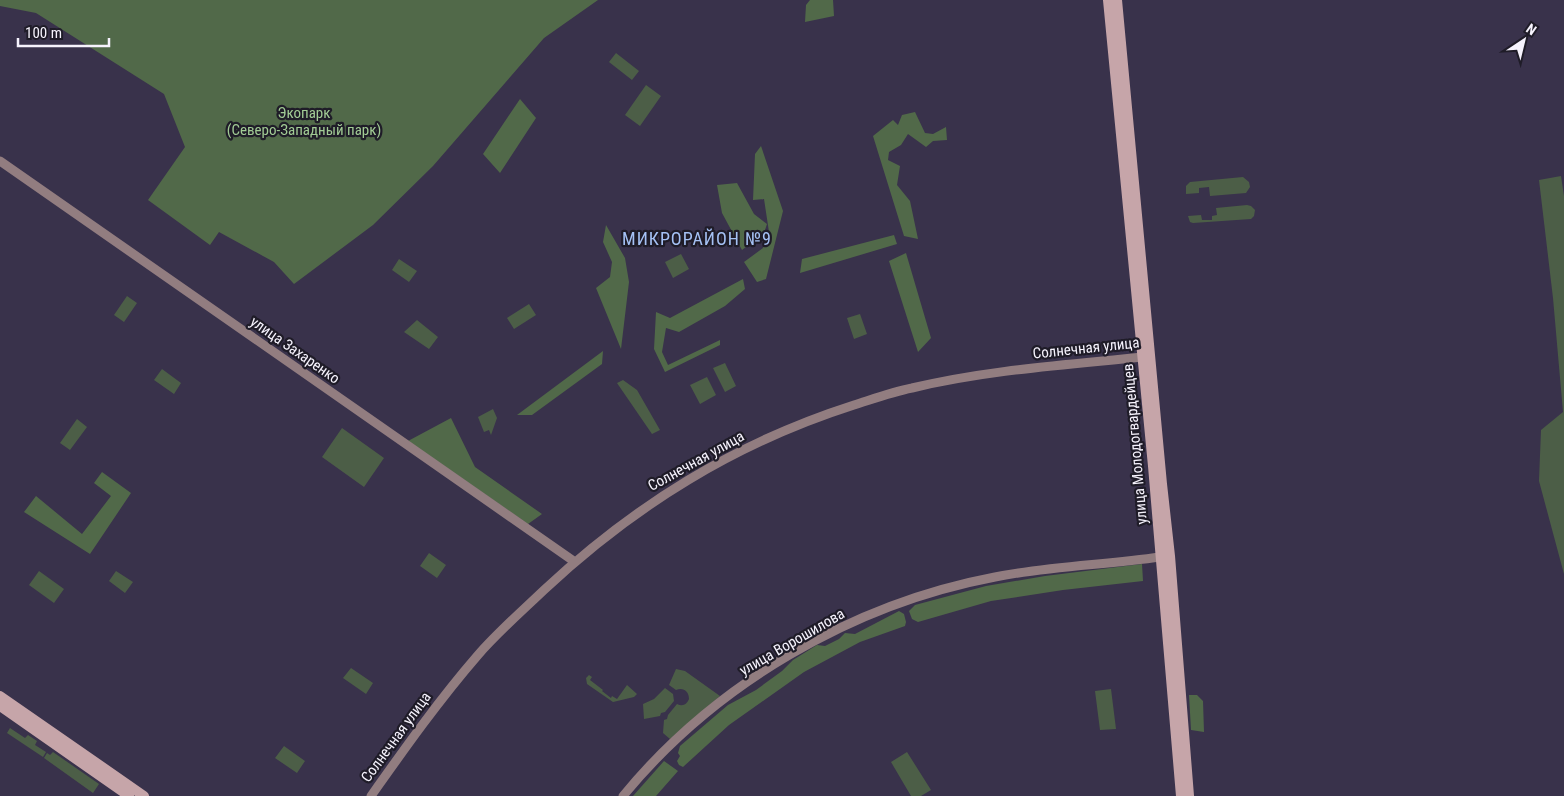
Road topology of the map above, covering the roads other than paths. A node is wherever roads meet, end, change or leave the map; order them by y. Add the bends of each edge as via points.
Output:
1 (1108, 0) edge
2 (1117, 0) edge
3 (1120, 75) junction
4 (0, 161) edge
5 (1146, 357) junction
6 (1165, 557) junction
7 (574, 562) junction
8 (1168, 590) junction
9 (0, 696) edge
10 (0, 706) edge
11 (84, 765) junction
12 (101, 766) junction
13 (118, 783) junction
14 (129, 796) edge
15 (144, 796) edge
16 (371, 796) edge
17 (623, 796) edge
18 (1181, 796) edge
19 (1190, 796) edge

1 - 3 main road, улица Молодогвардейцев
2 - 3 main road, улица Молодогвардейцев
3 - 5 main road, улица Молодогвардейцев
4 - 7 street, улица Захаренко
5 - 6 main road, улица Молодогвардейцев
5 - 7 street, Солнечная улица via 950,380 910,388 800,423 682,482
6 - 8 main road, улица Молодогвардейцев
6 - 17 street, улица Ворошилова via 1041,569 984,579 907,600 853,622 790,655 721,702 670,746
7 - 16 street, Солнечная улица via 480,653 431,712
8 - 18 main road, улица Молодогвардейцев
8 - 19 main road, улица Молодогвардейцев
9 - 12 main road
10 - 11 main road
11 - 12 main road via 100,772 103,770
11 - 13 main road
12 - 13 main road
13 - 14 main road
13 - 15 main road

